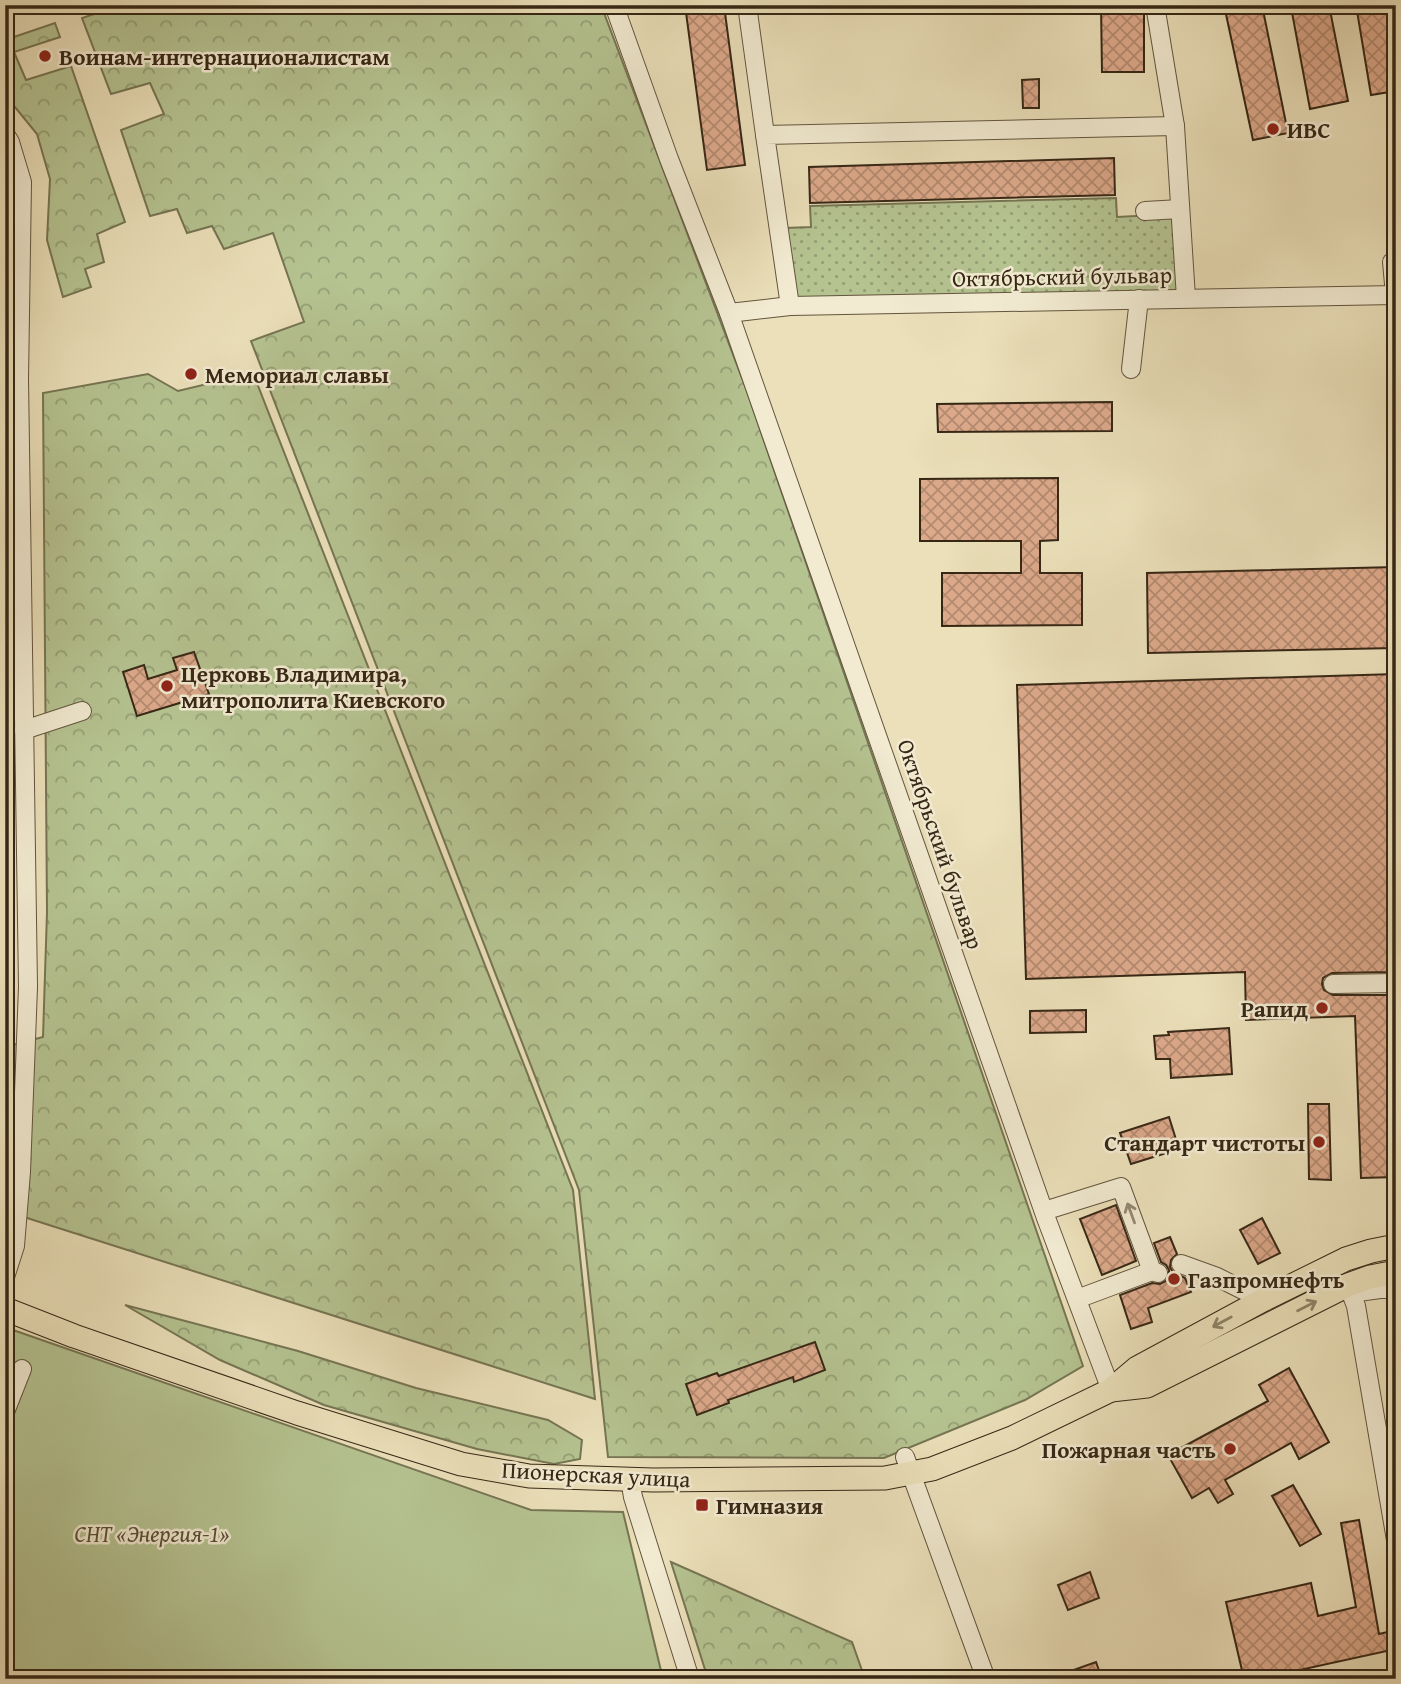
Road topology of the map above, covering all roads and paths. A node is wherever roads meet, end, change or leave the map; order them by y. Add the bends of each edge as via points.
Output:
1 (614, 5) edge
2 (747, 5) edge
3 (1154, 5) edge
4 (1175, 126) junction
5 (5, 134) edge
6 (765, 135) junction
7 (1180, 209) junction
8 (1145, 211) dead end
9 (13, 240) edge
10 (1392, 262) dead end
11 (1396, 295) edge
12 (1186, 298) junction
13 (1139, 299) junction
14 (790, 306) junction
15 (729, 313) junction
16 (1131, 369) dead end
17 (12, 379) edge
18 (14, 573) edge
19 (82, 711) dead end
20 (24, 730) junction
21 (1396, 983) edge
22 (1333, 984) dead end
23 (1044, 1211) junction
24 (1396, 1246) edge
25 (1181, 1264) dead end
26 (1396, 1272) edge
27 (5, 1277) edge
28 (1350, 1289) junction
29 (1396, 1289) edge
30 (1077, 1299) junction
31 (1263, 1300) junction
32 (5, 1309) edge
33 (22, 1369) dead end
34 (1111, 1390) junction
35 (5, 1412) edge
36 (908, 1465) junction
37 (630, 1479) junction
38 (1396, 1540) edge
39 (690, 1679) edge
40 (986, 1679) edge

1 - 15 street, Октябрьский бульвар
2 - 6 street
3 - 4 street
4 - 6 street
4 - 7 street
5 - 9 street via 22,182
6 - 14 street
7 - 8 street
7 - 12 street
9 - 17 street
10 - 11 street
11 - 12 street, Октябрьский бульвар
12 - 13 street, Октябрьский бульвар
13 - 14 street, Октябрьский бульвар
13 - 16 street
14 - 15 street, Октябрьский бульвар
15 - 23 street, Октябрьский бульвар
17 - 18 street
18 - 20 street
19 - 20 street
20 - 27 street via 27,1013 15,1246
21 - 22 street
23 - 30 street, Октябрьский бульвар
30 -> 23 street via 1155,1272 1121,1186
24 - 31 main road via 1346,1259
25 - 31 street
26 - 28 main road via 1370,1277
28 - 29 street
34 -> 28 main road via 1147,1386
28 - 38 street
30 - 34 street, Октябрьский бульвар
31 -> 34 main road via 1137,1368
32 - 37 main road, Пионерская улица via 297,1413 461,1464 529,1476
33 - 35 street
34 - 36 main road, Пионерская улица via 951,1463
36 - 37 main road, Пионерская улица via 885,1478
36 - 40 street
37 - 39 street

